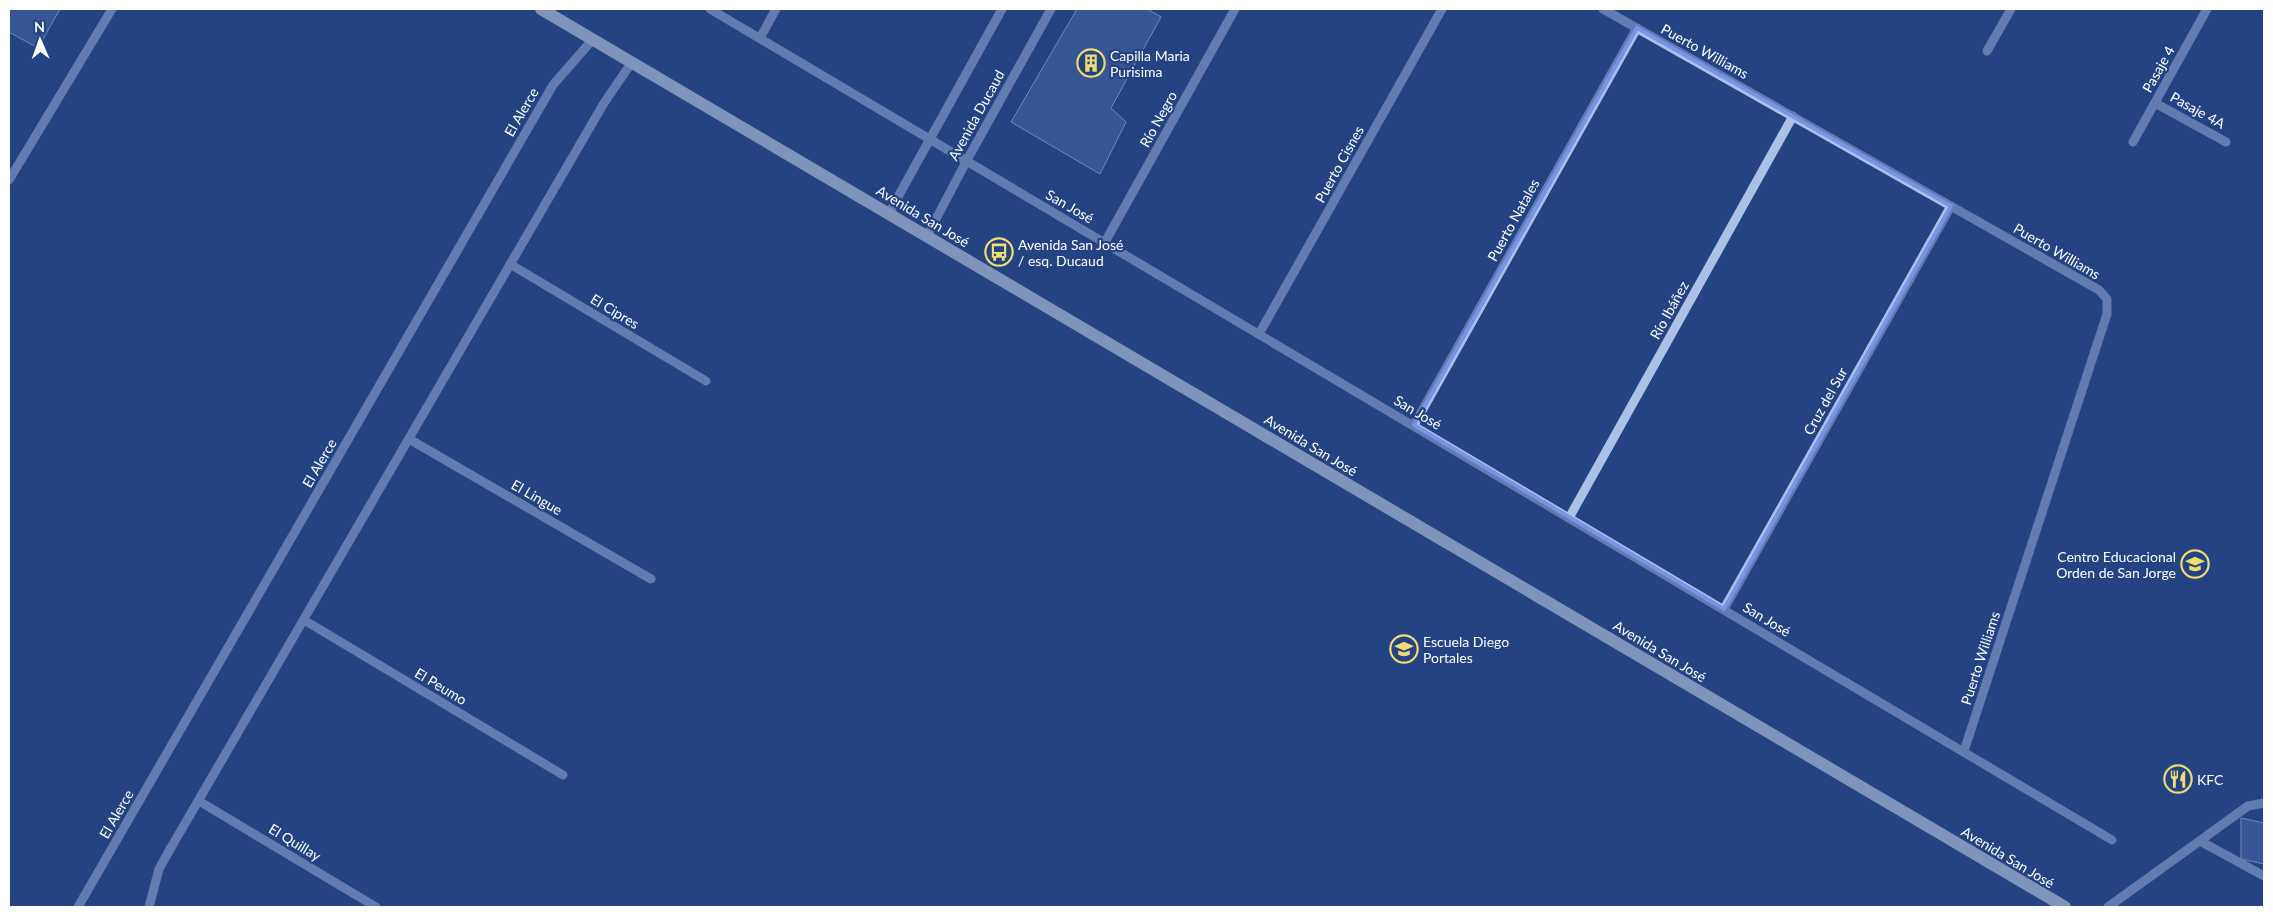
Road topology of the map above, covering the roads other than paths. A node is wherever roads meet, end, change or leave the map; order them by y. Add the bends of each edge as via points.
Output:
1 (112, 9) edge
2 (541, 9) edge
3 (710, 9) edge
4 (776, 9) edge
5 (1002, 9) edge
6 (1051, 9) edge
7 (1235, 9) edge
8 (1442, 9) edge
9 (1603, 9) edge
10 (2011, 9) edge
11 (2207, 9) edge
12 (1637, 28) junction
13 (760, 38) junction
14 (593, 39) junction
15 (1987, 51) dead end
16 (632, 62) junction
17 (2155, 102) junction
18 (1793, 116) junction
19 (929, 138) junction
20 (2133, 142) dead end
21 (2226, 142) dead end
22 (967, 160) junction
23 (9, 180) edge
24 (1951, 206) junction
25 (888, 213) junction
26 (927, 236) junction
27 (1105, 242) junction
28 (510, 264) junction
29 (1259, 334) junction
30 (706, 381) dead end
31 (1414, 425) junction
32 (409, 439) junction
33 (1569, 518) junction
34 (651, 579) dead end
35 (1724, 609) junction
36 (304, 620) junction
37 (1964, 752) junction
38 (563, 775) dead end
39 (199, 801) junction
40 (2264, 803) edge
41 (2112, 840) dead end
42 (2200, 841) junction
43 (2264, 876) edge
44 (78, 907) edge
45 (149, 907) edge
46 (376, 907) edge
47 (2065, 907) edge
48 (2108, 907) edge

1 - 23 street
2 - 14 main road, Avenida San José
3 - 13 street, San José
4 - 13 street
5 - 19 street, Avenida Ducaud
6 - 22 street, Avenida Ducaud
7 - 27 street, Río Negro
8 - 29 street, Puerto Cisnes
9 - 12 street, Puerto Williams
10 - 15 street
11 - 17 street, Pasaje 4
12 - 18 street, Puerto Williams
12 - 31 street, Puerto Natales
13 - 19 street, San José
14 - 16 main road, Avenida San José
14 - 44 street, El Alerce via 553,85
16 - 25 main road, Avenida San José
16 - 28 street via 604,103
17 - 20 street, Pasaje 4
17 - 21 street, Pasaje 4A
18 - 24 street, Puerto Williams
18 - 33 street, Río Ibáñez
19 - 22 street, San José
19 - 25 street, Avenida Ducaud
22 - 26 street, Avenida Ducaud
22 - 27 street, San José
24 - 35 street, Cruz del Sur
24 - 37 street, Puerto Williams via 2099,290 2108,299 2109,307
25 - 26 main road, Avenida San José
26 - 47 main road, Avenida San José
27 - 29 street, San José
28 - 30 street, El Cipres
28 - 32 street
29 - 31 street, San José
31 - 33 street, San José
32 - 34 street, El Lingue
32 - 36 street
33 - 35 street, San José
35 - 37 street, San José
36 - 38 street, El Peumo
36 - 39 street
37 - 41 street, San José
39 - 45 street via 159,869
39 - 46 street, El Quillay
40 - 42 street via 2248,806
42 - 43 street
42 - 48 street

